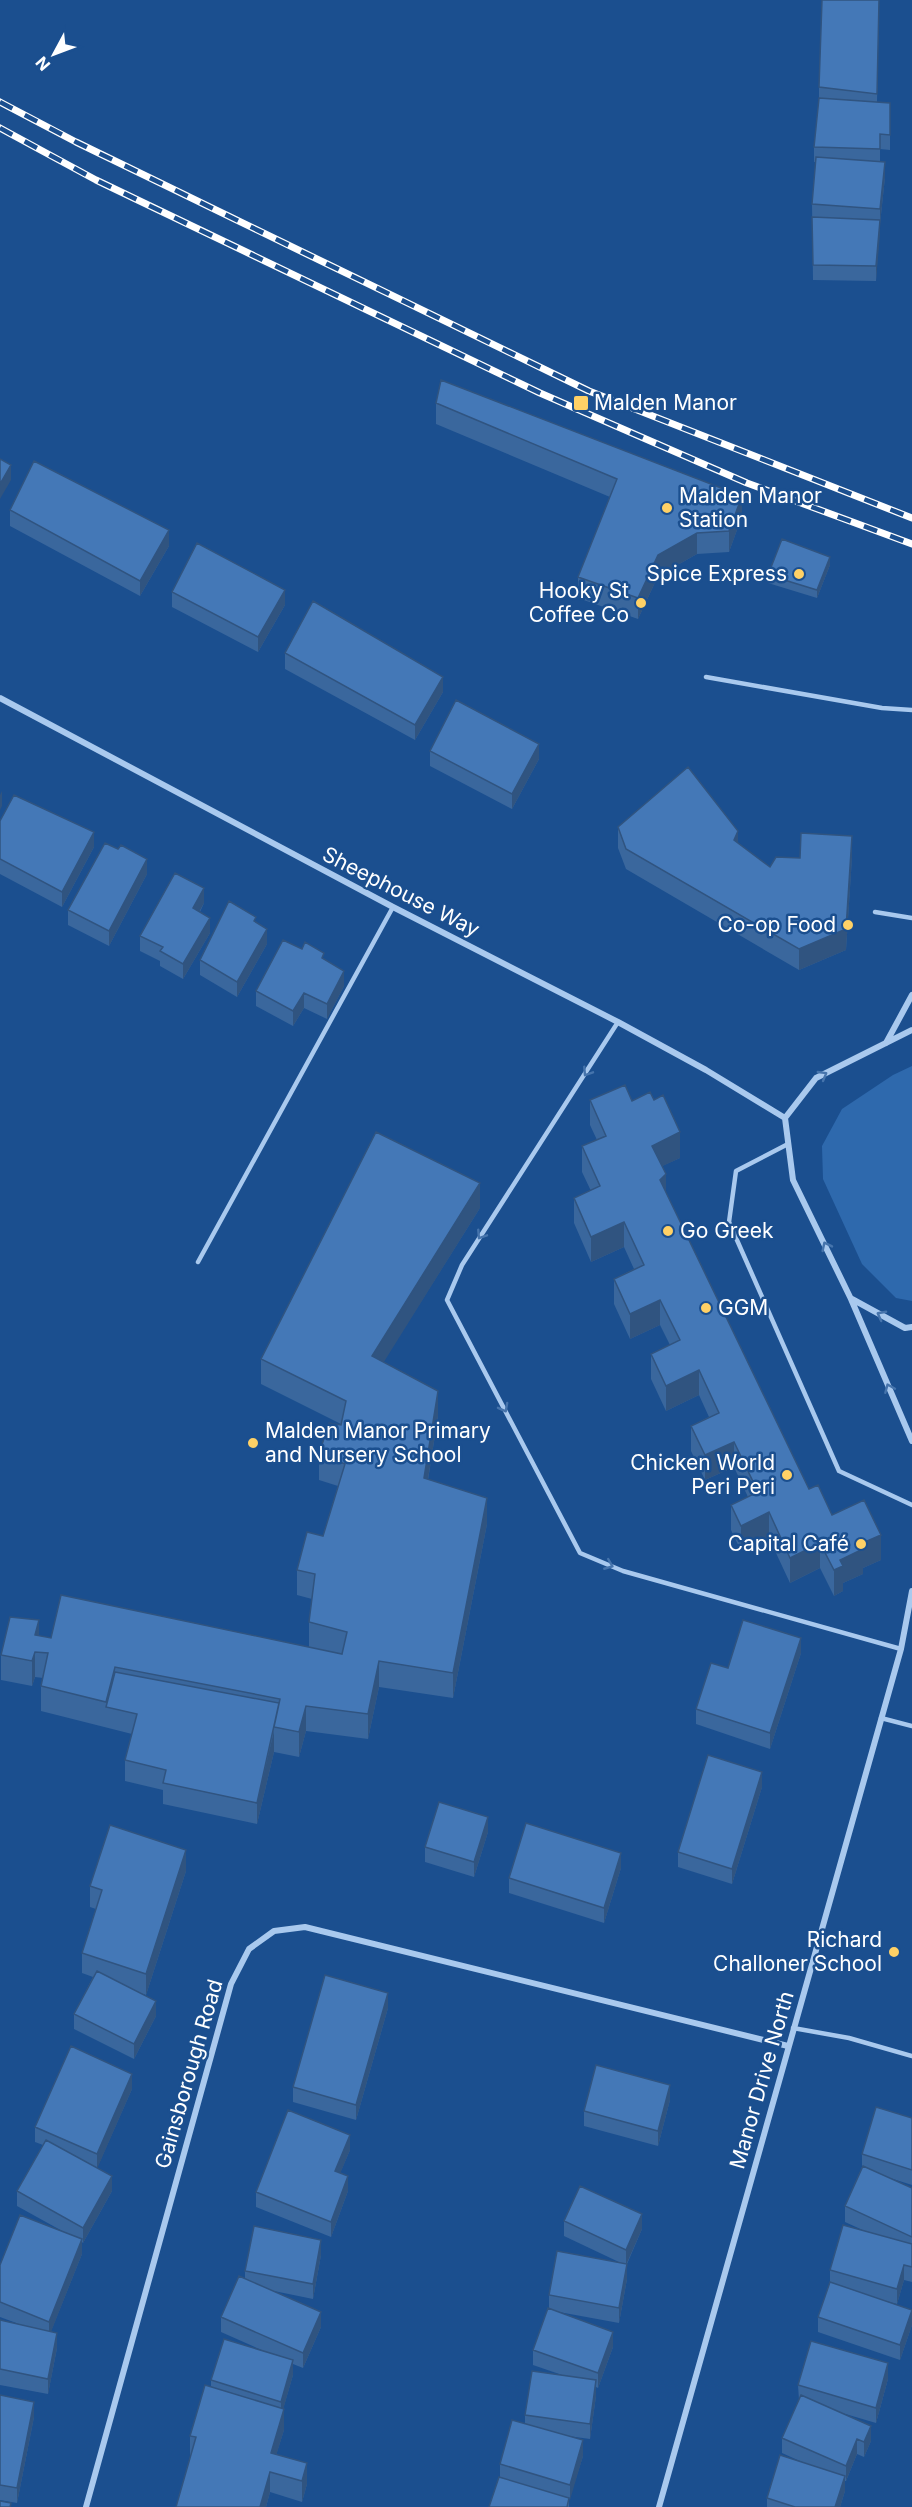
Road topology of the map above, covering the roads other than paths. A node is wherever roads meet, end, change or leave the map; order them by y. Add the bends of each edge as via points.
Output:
1 (706, 677) dead end
2 (0, 698) edge
3 (912, 710) edge
4 (393, 907) junction
5 (876, 912) dead end
6 (912, 918) edge
7 (912, 995) edge
8 (618, 1022) junction
9 (912, 1030) edge
10 (886, 1043) junction
11 (785, 1119) junction
12 (788, 1144) junction
13 (198, 1262) dead end
14 (851, 1299) junction
15 (912, 1327) edge
16 (912, 1442) edge
17 (912, 1505) edge
18 (912, 1591) edge
19 (901, 1649) junction
20 (881, 1718) junction
21 (912, 1726) edge
22 (793, 2028) junction
23 (788, 2046) junction
24 (912, 2056) edge
25 (86, 2507) edge
26 (659, 2507) edge

1 - 3 lane
2 - 4 street, Sheephouse Way
4 - 8 street, Sheephouse Way
4 - 13 lane
5 - 6 lane
7 - 10 street
8 - 11 street, Sheephouse Way
8 -> 19 lane via 462,1265 447,1300 580,1553 623,1571
9 - 10 street
11 -> 10 street via 816,1078
11 - 12 street
14 -> 12 street via 793,1180
12 - 17 lane via 736,1171 729,1222 839,1471
15 -> 14 street via 905,1328
16 -> 14 street
18 - 19 street, Manor Drive North
19 - 20 street, Manor Drive North
20 - 21 lane
20 - 22 street, Manor Drive North
22 - 23 street, Manor Drive North
22 - 24 lane via 849,2038
23 - 25 street, Gainsborough Road via 305,1928 274,1931 249,1949 231,1984
23 - 26 street, Manor Drive North

